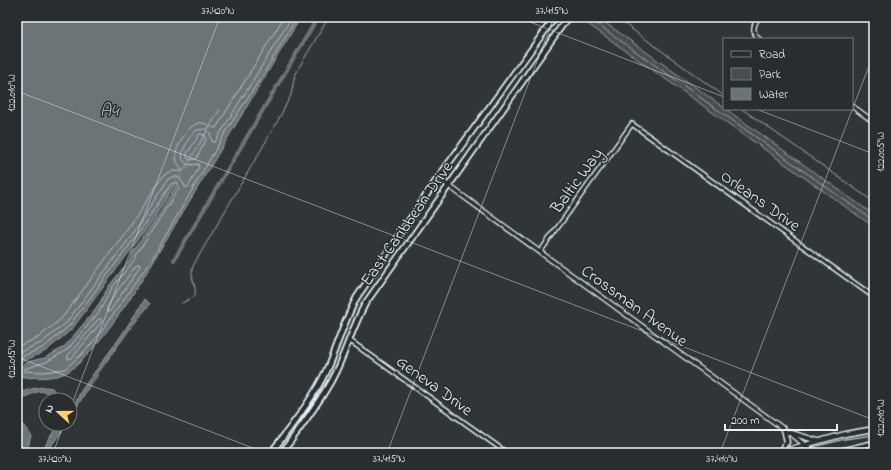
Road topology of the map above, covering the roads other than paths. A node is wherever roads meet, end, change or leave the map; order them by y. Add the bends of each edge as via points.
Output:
1 (555, 17) edge
2 (568, 17) edge
3 (759, 17) edge
4 (758, 38) edge
5 (853, 107) edge
6 (874, 122) edge
7 (632, 124) joint
8 (438, 178) junction
9 (448, 185) junction
10 (540, 252) junction
11 (874, 297) edge
12 (348, 339) junction
13 (784, 429) junction
14 (874, 430) edge
15 (788, 432) junction
16 (818, 441) junction
17 (874, 443) edge
18 (805, 445) junction
19 (863, 445) junction
20 (778, 452) edge
21 (271, 453) edge
22 (282, 453) edge
23 (507, 453) edge
24 (816, 453) edge
25 (830, 453) edge
26 (845, 453) edge

1 - 8 main road, East Caribbean Drive
2 - 9 main road, East Caribbean Drive
3 - 4 street via 753,28
5 - 6 street
7 - 10 street, Baltic Way
7 - 11 street, Orleans Drive
8 - 9 street, Crossman Avenue
8 - 21 main road, East Caribbean Drive via 357,297 346,316 319,385
9 - 10 street, Crossman Avenue
9 - 12 main road, East Caribbean Drive via 365,304
10 - 13 street, Crossman Avenue
12 - 22 main road, East Caribbean Drive via 325,391
12 - 23 street, Geneva Drive
13 - 15 street, Crossman Avenue
13 - 20 main road via 787,442
14 - 16 main road
15 - 16 main road
15 - 18 street, Crossman Avenue
16 - 18 main road
17 - 19 main road
18 - 20 main road
18 - 24 main road, Crossman Avenue
19 - 25 main road
19 - 26 main road

